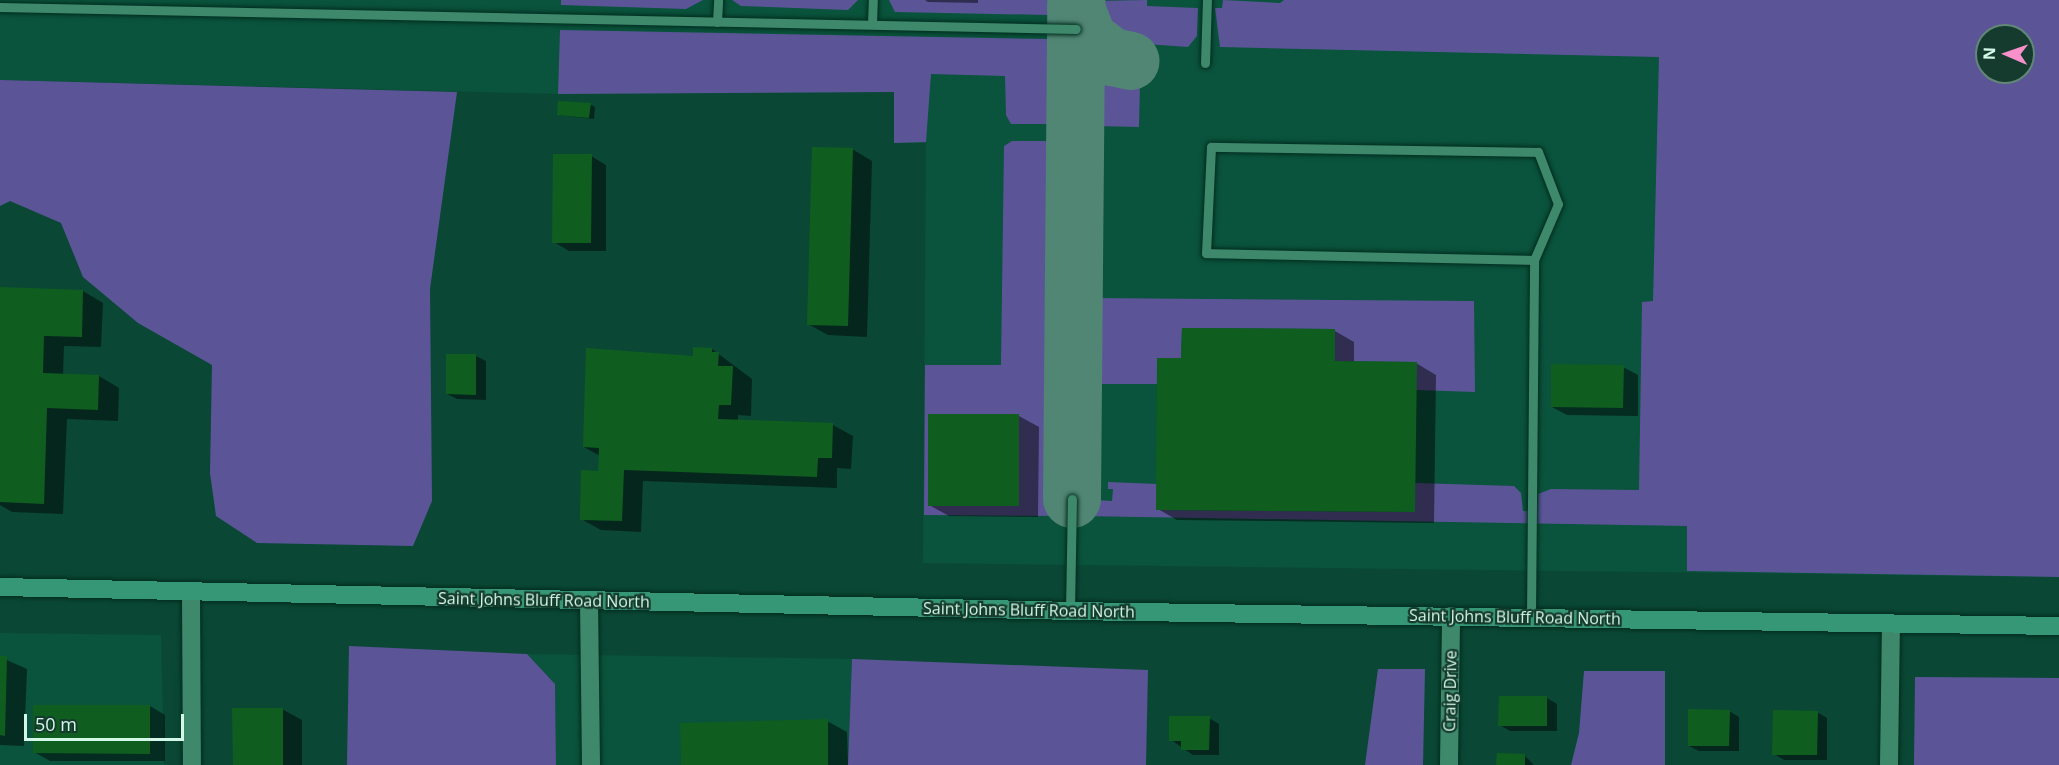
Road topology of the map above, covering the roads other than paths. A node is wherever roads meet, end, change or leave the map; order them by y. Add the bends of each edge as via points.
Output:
1 (718, 0) edge
2 (873, 0) edge
3 (1207, 0) edge
4 (0, 7) edge
5 (717, 21) junction
6 (873, 24) junction
7 (1076, 29) dead end
8 (1205, 63) dead end
9 (1534, 260) junction
10 (1072, 499) dead end
11 (0, 587) edge
12 (191, 592) junction
13 (589, 601) junction
14 (1070, 611) junction
15 (1451, 616) junction
16 (1531, 617) junction
17 (1891, 624) junction
18 (2059, 626) edge
19 (192, 765) edge
20 (591, 765) edge
21 (1449, 765) edge
22 (1889, 765) edge

1 - 5 lane
2 - 6 lane
3 - 8 lane
4 - 5 lane
5 - 6 lane
6 - 7 lane
9 - 9 lane via 1558,204 1538,152 1211,147 1206,253
9 - 16 lane
10 - 14 lane
11 - 12 main road, Saint Johns Bluff Road North
12 - 13 main road, Saint Johns Bluff Road North
12 - 19 street
13 - 14 main road, Saint Johns Bluff Road North
13 - 20 street
14 - 15 main road, Saint Johns Bluff Road North
15 - 16 main road, Saint Johns Bluff Road North
15 - 21 street, Craig Drive
16 - 17 main road, Saint Johns Bluff Road North
17 - 18 main road, Saint Johns Bluff Road North
17 - 22 street

